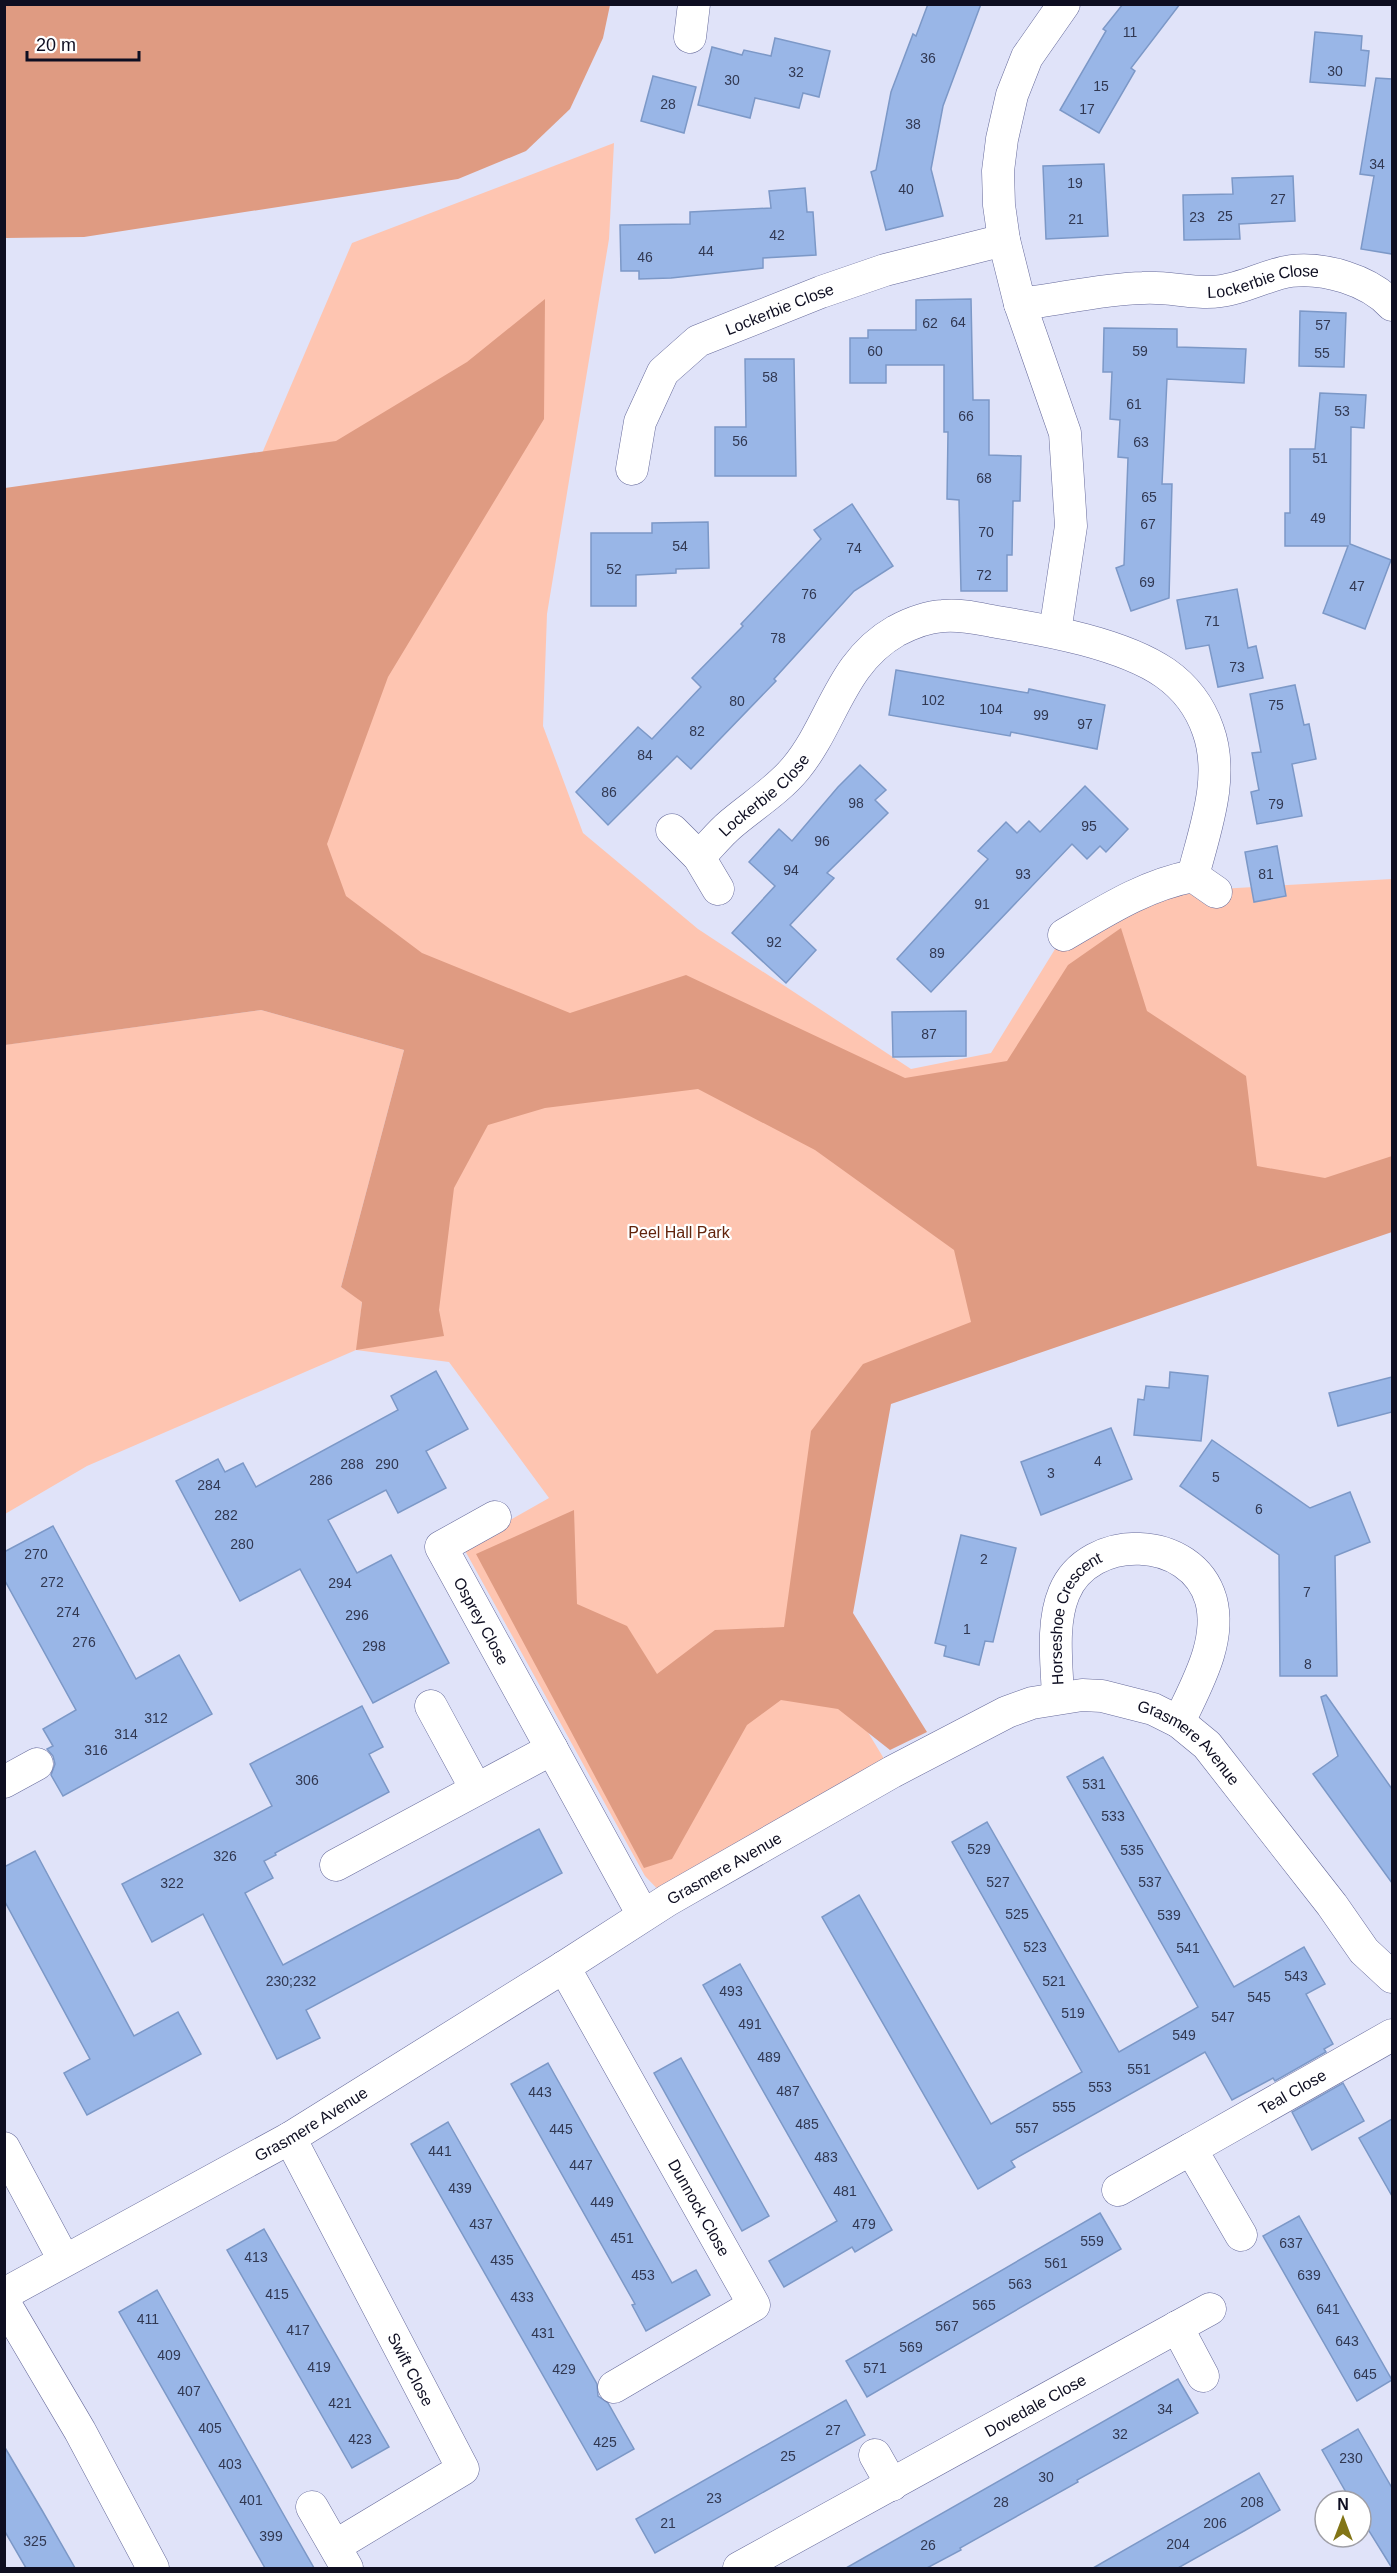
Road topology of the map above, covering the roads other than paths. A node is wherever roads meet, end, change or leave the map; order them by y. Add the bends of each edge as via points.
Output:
1 (694, 4) edge
2 (1064, 4) edge
3 (690, 37) dead end
4 (1004, 240) junction
5 (1020, 304) junction
6 (1392, 305) edge
7 (632, 469) dead end
8 (1055, 632) junction
9 (672, 830) dead end
10 (699, 857) junction
11 (718, 889) dead end
12 (1064, 935) dead end
13 (495, 1517) dead end
14 (1058, 1698) junction
15 (431, 1706) dead end
16 (1179, 1722) junction
17 (552, 1749) junction
18 (38, 1764) dead end
19 (4, 1782) edge
20 (476, 1789) junction
21 (336, 1865) dead end
22 (643, 1915) junction
23 (564, 1967) junction
24 (1392, 1977) edge
25 (1392, 2035) edge
26 (290, 2138) junction
27 (4, 2148) edge
28 (1191, 2149) junction
29 (1118, 2190) dead end
30 (1241, 2235) dead end
31 (64, 2260) junction
32 (4, 2294) edge
33 (4, 2302) edge
34 (1210, 2309) dead end
35 (1177, 2327) junction
36 (1203, 2376) dead end
37 (614, 2387) dead end
38 (875, 2455) dead end
39 (892, 2485) junction
40 (312, 2507) dead end
41 (341, 2557) edge
42 (153, 2568) edge
43 (739, 2568) edge

1 - 3 street
2 - 4 street via 1027,57 1012,95 998,171
4 - 5 street
4 - 7 street, Lockerbie Close via 885,270 698,341 663,372 640,422
5 - 6 street, Lockerbie Close via 1142,288 1220,291 1290,271 1321,271 1352,279
5 - 8 street via 1065,433 1071,526
8 - 10 street, Lockerbie Close via 944,615 919,620 895,632 851,674 796,768 729,825
8 - 12 street, Lockerbie Close via 1138,658 1177,684 1199,708 1215,754 1204,884 1167,881 1123,900
9 - 10 street
10 - 11 street
13 - 17 street, Osprey Close via 441,1547
14 - 16 street, Grasmere Avenue via 1082,1695 1122,1700
14 - 16 street, Horseshoe Crescent via 1059,1616 1064,1594 1074,1576 1109,1552 1131,1547 1150,1549 1187,1566 1211,1600 1211,1644 1205,1667
14 - 22 street, Grasmere Avenue via 1007,1712 978,1727
15 - 20 street
16 - 24 street, Grasmere Avenue via 1207,1745 1364,1951
17 - 20 street
17 - 22 street, Osprey Close
18 - 19 street
20 - 21 street
22 - 23 street, Grasmere Avenue
23 - 26 street, Grasmere Avenue
23 - 37 street, Dunnock Close via 754,2306
25 - 28 street, Teal Close
26 - 31 street, Grasmere Avenue
26 - 41 street, Swift Close via 463,2469
27 - 31 street
28 - 29 street, Teal Close
28 - 30 street
31 - 32 street, Grasmere Avenue
33 - 42 street
34 - 35 street, Dovedale Close
35 - 36 street
35 - 39 street, Dovedale Close
38 - 39 street
39 - 43 street, Dovedale Close
40 - 41 street, Swift Close

